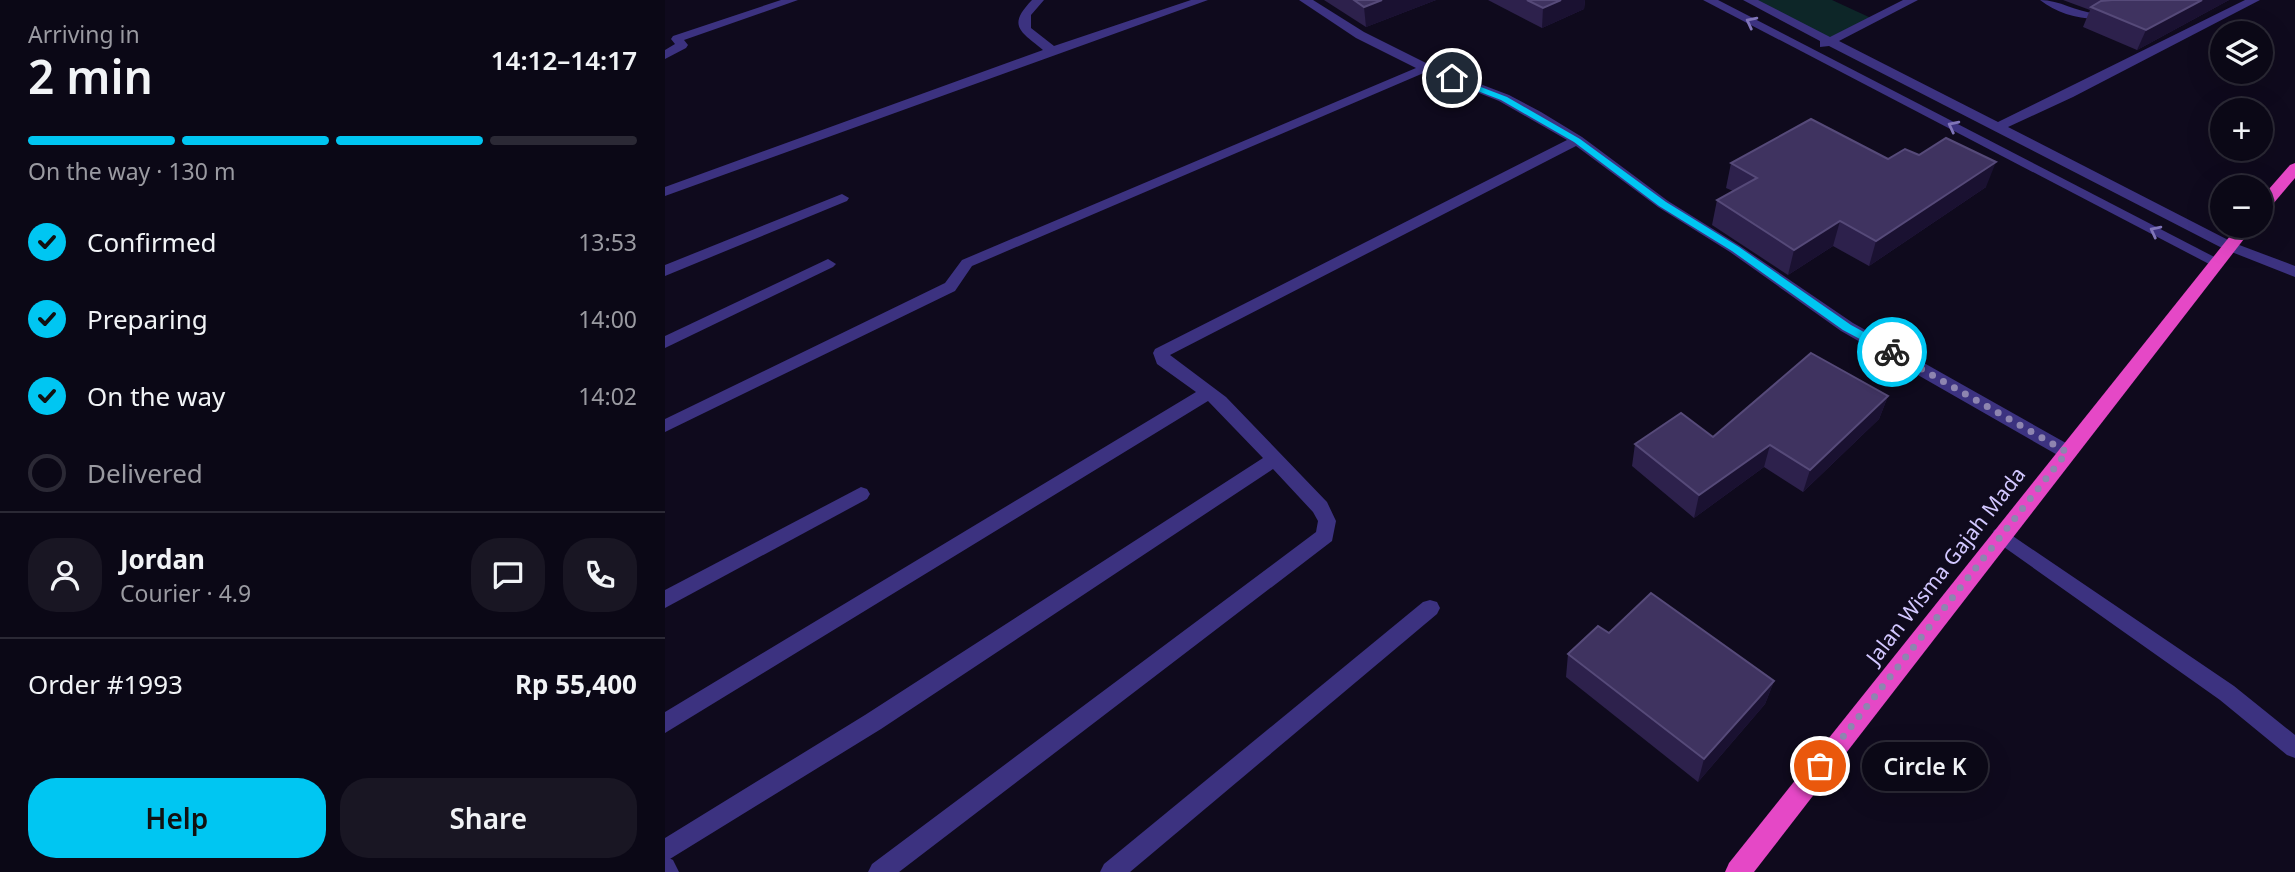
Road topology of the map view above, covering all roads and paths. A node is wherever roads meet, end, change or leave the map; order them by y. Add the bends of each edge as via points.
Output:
1 (792, 0) edge
2 (1038, 0) edge
3 (1202, 0) edge
4 (1305, 0) edge
5 (1709, 0) edge
6 (1749, 0) edge
7 (1912, 0) edge
8 (2046, 0) edge
9 (2144, 0) edge
10 (2253, 0) edge
11 (1830, 41) junction
12 (1052, 51) junction
13 (1808, 51) junction
14 (665, 55) edge
15 (1426, 68) junction
16 (1996, 128) junction
17 (1577, 140) junction
18 (2295, 168) edge
19 (665, 192) edge
20 (2273, 194) edge
21 (842, 198) dead end
22 (2236, 238) edge
23 (2222, 254) junction
24 (828, 264) dead end
25 (665, 271) edge
26 (2295, 272) edge
27 (665, 343) edge
28 (1209, 392) junction
29 (665, 426) edge
30 (2067, 452) junction
31 (1273, 460) junction
32 (861, 494) dead end
33 (2001, 535) junction
34 (665, 600) edge
35 (1430, 608) dead end
36 (665, 723) edge
37 (2295, 748) edge
38 (665, 851) edge
39 (880, 872) edge
40 (1112, 872) edge
41 (1738, 872) edge

1 - 14 street via 677,39 682,46
2 - 12 street via 1023,23
3 - 12 street
4 - 15 street via 1360,35
13 -> 5 street
6 - 11 street
7 - 11 street
8 - 9 street via 2105,18
10 - 16 street
11 - 13 street
11 - 16 street
12 - 19 street
23 -> 13 street
15 - 17 street via 1504,99
15 - 29 street via 967,263 950,287
16 - 23 street
17 - 28 street via 1161,353 1163,360
17 - 30 street via 1663,204 1847,327
18 - 20 highway
21 - 25 street
22 - 23 highway, Jalan Wisma Gajah Mada
23 - 26 street
23 - 30 highway, Jalan Wisma Gajah Mada
24 - 27 street
28 - 31 street
28 - 36 street
30 - 33 highway, Jalan Wisma Gajah Mada
31 - 38 street via 873,722
31 - 39 street via 1325,513 1325,536
32 - 34 street
33 - 37 street via 2227,693
33 - 41 highway, Jalan Wisma Gajah Mada
35 - 40 street

